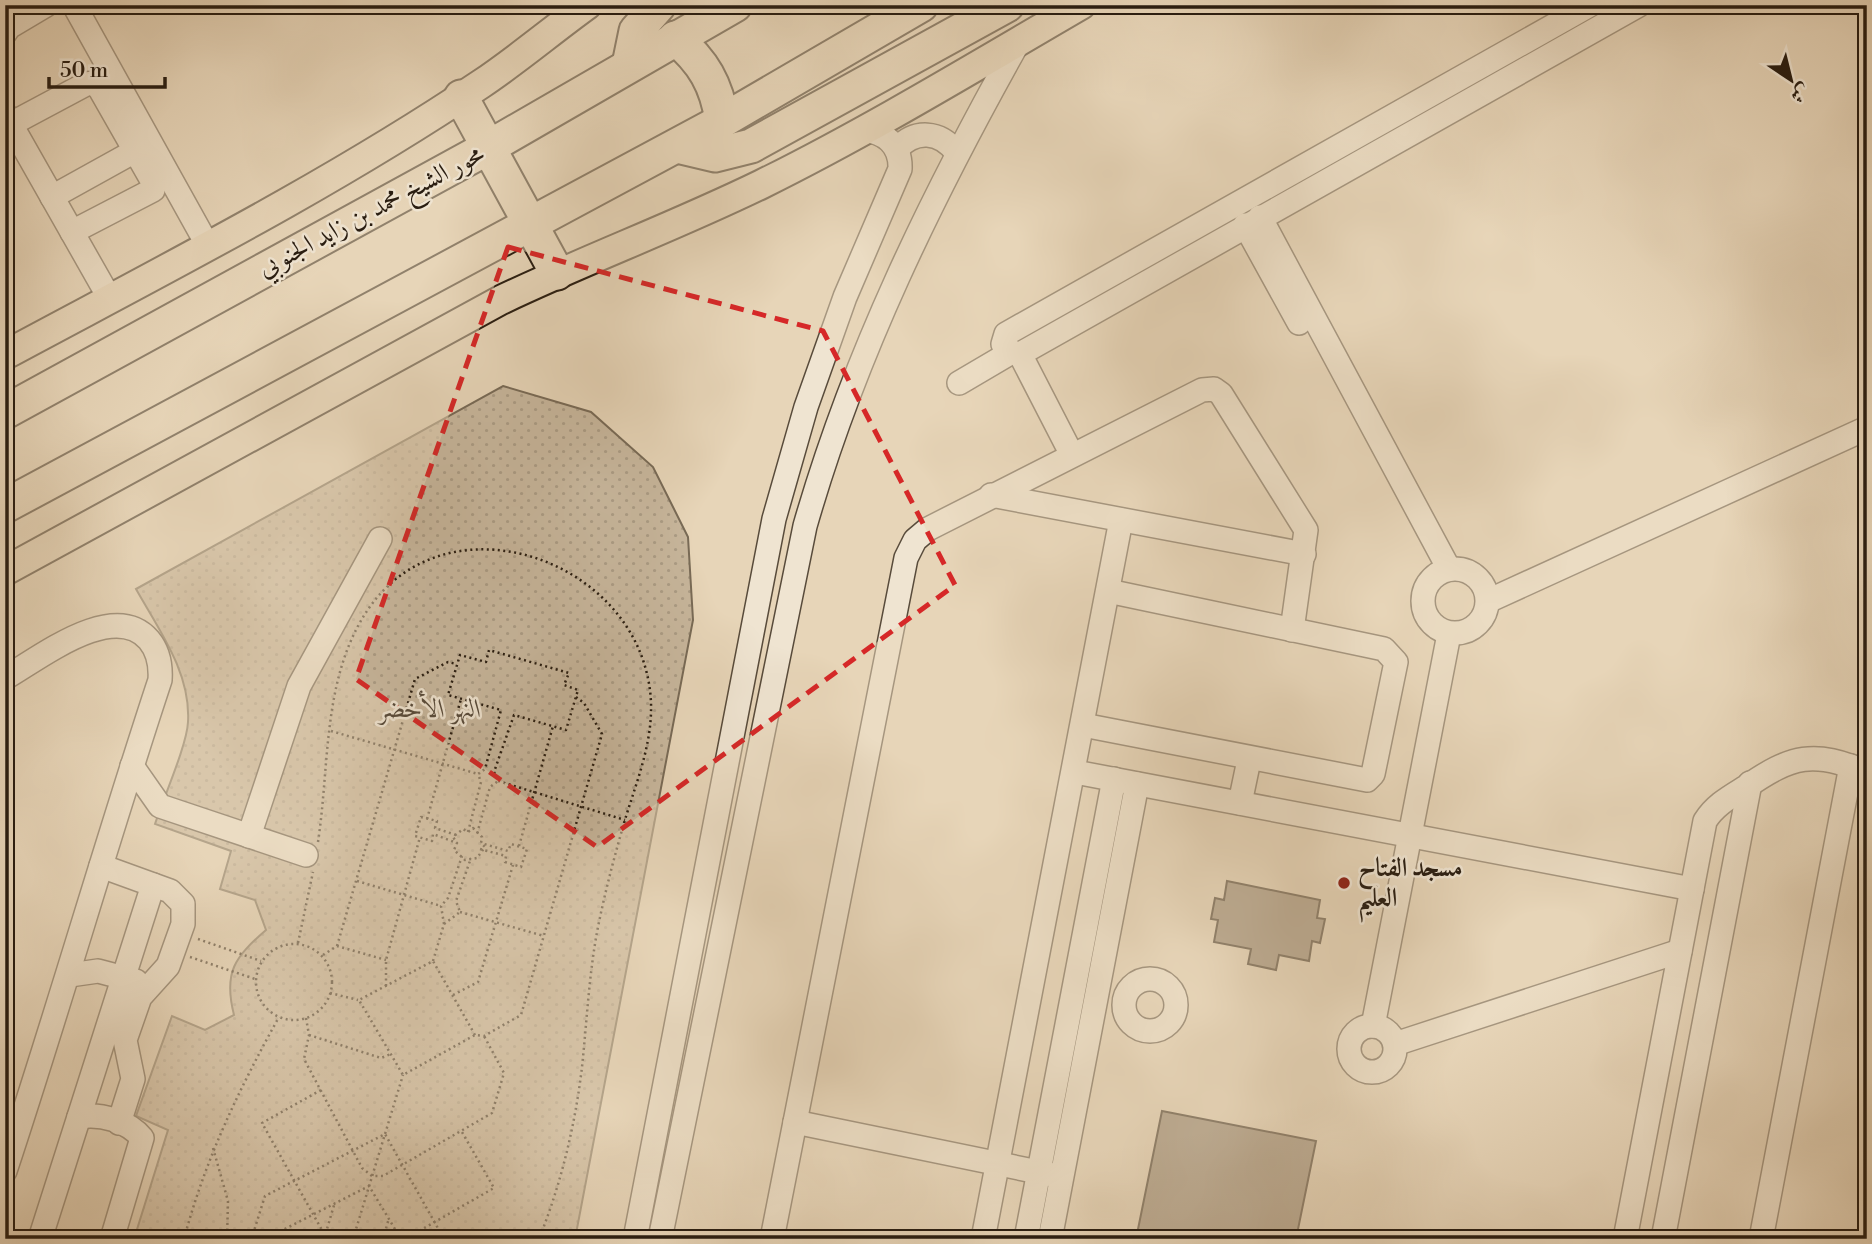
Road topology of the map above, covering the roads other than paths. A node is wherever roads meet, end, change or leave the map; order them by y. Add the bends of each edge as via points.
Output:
1 (46, 5) edge
2 (74, 5) edge
3 (587, 5) edge
4 (659, 5) edge
5 (734, 5) edge
6 (921, 5) edge
7 (1007, 5) edge
8 (1081, 5) edge
9 (1590, 5) edge
10 (1639, 5) edge
11 (7, 29) edge
12 (675, 38) junction
13 (1019, 41) junction
14 (629, 65) junction
15 (1450, 84) junction
16 (461, 97) junction
17 (1461, 104) junction
18 (8, 119) edge
19 (722, 121) junction
20 (863, 130) junction
21 (677, 146) junction
22 (489, 147) junction
23 (897, 149) junction
24 (135, 151) junction
25 (956, 152) junction
26 (52, 197) junction
27 (1252, 221) junction
28 (530, 226) junction
29 (72, 232) junction
30 (208, 246) junction
31 (557, 273) junction
32 (110, 299) junction
33 (8, 349) edge
34 (1015, 353) junction
35 (960, 383) dead end
36 (5, 412) edge
37 (1867, 428) edge
38 (1072, 455) junction
39 (992, 495) junction
40 (5, 506) edge
41 (1121, 520) junction
42 (380, 539) dead end
43 (1304, 554) junction
44 (5, 571) edge
45 (1443, 572) junction
46 (1108, 591) junction
47 (1488, 601) junction
48 (1292, 630) junction
49 (1449, 634) junction
50 (5, 678) edge
51 (1083, 725) junction
52 (1248, 760) junction
53 (132, 765) junction
54 (1862, 768) edge
55 (1075, 772) junction
56 (1115, 779) junction
57 (1750, 783) junction
58 (1137, 784) junction
59 (1240, 803) junction
60 (160, 807) junction
61 (116, 818) junction
62 (249, 836) junction
63 (1410, 836) junction
64 (312, 857) road end
65 (101, 866) junction
66 (153, 885) junction
67 (1692, 889) junction
68 (1681, 951) junction
69 (70, 975) junction
70 (123, 978) junction
71 (157, 980) junction
72 (1073, 993) junction
73 (1096, 997) junction
74 (1124, 1003) dead end
75 (1373, 1026) junction
76 (1395, 1045) junction
77 (79, 1117) junction
78 (795, 1122) junction
79 (119, 1123) junction
80 (998, 1164) junction
81 (5, 1171) edge
82 (1038, 1172) junction
83 (1062, 1177) junction
84 (40, 1239) edge
85 (112, 1239) edge
86 (635, 1239) edge
87 (660, 1239) edge
88 (772, 1239) edge
89 (983, 1239) edge
90 (1026, 1239) edge
91 (1050, 1239) edge
92 (1625, 1239) edge
93 (1663, 1239) edge
94 (1761, 1239) edge

1 - 11 street
2 - 30 street
3 - 16 main road
4 - 14 highway via 636,31
5 - 12 highway, محور الشيخ محمد بن زايد الجنوبي
6 - 19 highway
7 - 21 highway via 751,146 715,155
8 - 13 main road
9 - 15 street
10 - 17 street
12 - 14 highway, محور الشيخ محمد بن زايد الجنوبي
12 - 19 highway via 708,74
13 - 20 main road
13 - 25 street
14 - 22 highway, محور الشيخ محمد بن زايد الجنوبي
15 - 17 street
15 - 34 street via 1006,334 1003,344
16 - 22 highway
16 - 30 main road
17 - 27 street
18 - 24 street via 94,83
18 - 26 street
19 - 21 highway
20 - 23 street via 883,135
20 - 31 main road via 686,221
21 - 28 highway
22 - 28 highway
22 - 36 highway, محور الشيخ محمد بن زايد الجنوبي
23 - 25 street via 910,138 927,134 944,140
23 - 86 street via 900,169 845,296 774,519
24 - 26 street
24 - 29 street via 153,182 151,193
25 - 87 street via 869,345 805,526
26 - 29 street
27 - 34 street
27 - 45 street
28 - 31 highway
28 - 40 highway
29 - 32 street
30 - 32 main road
31 - 44 main road
32 - 33 main road
34 - 35 street
34 - 38 street
37 - 47 street
38 - 39 street
38 - 43 street via 1202,390 1214,389 1301,519 1307,539
39 - 41 street
39 - 78 street via 928,529 915,540 906,558
41 - 43 street
41 - 46 street
42 - 62 street via 299,686
43 - 48 street
45 - 47 street via 1463,570 1476,576
45 - 49 street via 1427,585 1422,600 1435,628
46 - 48 street
46 - 51 street
47 - 49 street via 1476,626
48 - 52 street via 1384,649 1396,662 1373,774 1358,780
49 - 63 street
50 - 53 street via 101,626 125,625 146,636 158,657 160,680
51 - 52 street
51 - 55 street
52 - 59 street
53 - 60 street
53 - 61 street
54 - 57 street via 1792,759
54 - 94 street
55 - 56 street
55 - 80 street
56 - 58 street
56 - 72 street
57 - 67 street via 1713,808 1705,821
57 - 93 street
58 - 59 street
58 - 73 street
59 - 63 street
60 - 61 street
60 - 62 street
61 - 65 street
62 - 64 street
63 - 67 street
63 - 75 street
65 - 66 street
65 - 69 street
66 - 70 street
66 - 71 street via 170,891 183,904 184,915 168,966
67 - 68 street
68 - 76 street
68 - 92 street
69 - 70 street via 98,971
69 - 81 street
70 - 71 street
70 - 77 street
71 - 79 street via 140,997 125,1040 133,1079
72 - 73 street
72 - 82 street
73 - 74 street
73 - 83 street
75 - 76 street via 1383,1029
75 - 76 street via 1355,1034 1350,1043 1353,1063 1361,1070 1382,1071 1395,1055
77 - 79 street via 94,1115
77 - 84 street
78 - 80 street
78 - 88 street
79 - 85 street via 137,1132 142,1144
80 - 82 street
80 - 89 street
82 - 83 street
82 - 90 street
83 - 91 street

